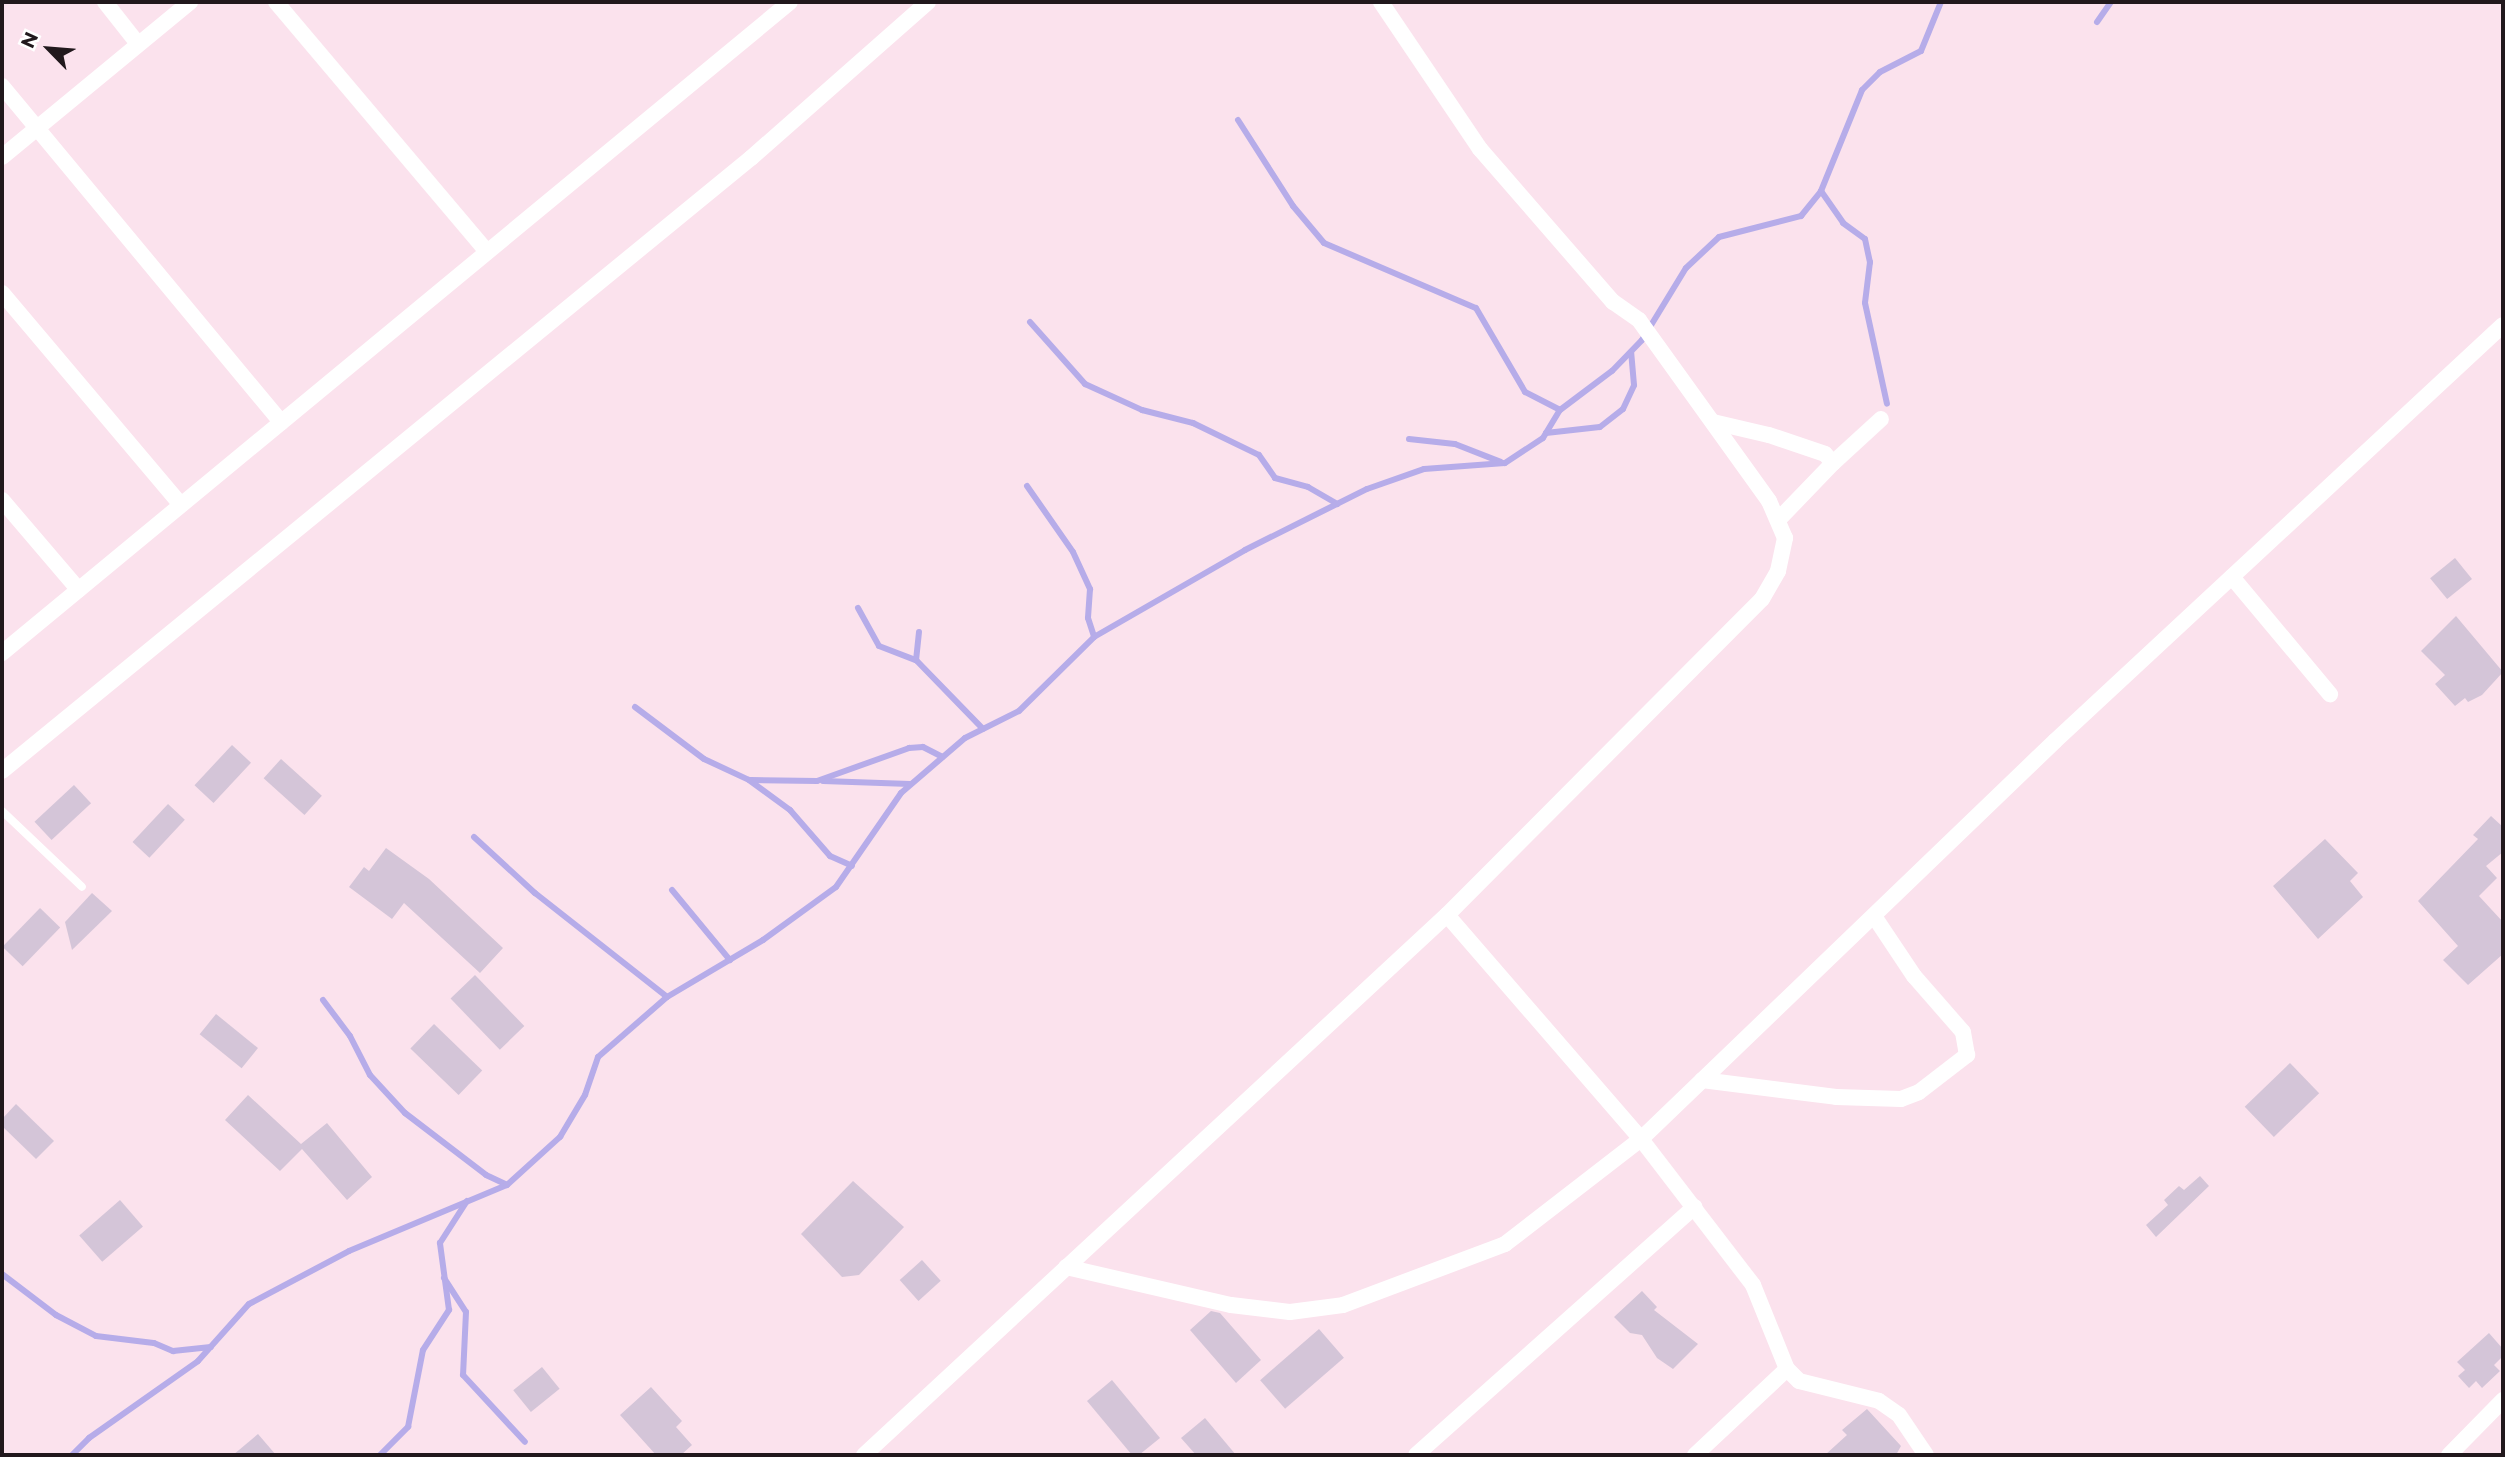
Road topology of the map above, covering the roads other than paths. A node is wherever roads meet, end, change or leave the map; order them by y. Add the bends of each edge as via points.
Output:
1 (105, 2) edge
2 (190, 2) edge
3 (276, 2) edge
4 (790, 2) edge
5 (928, 2) edge
6 (1381, 2) edge
7 (138, 44) junction
8 (2, 86) edge
9 (37, 128) junction
10 (2, 157) edge
11 (487, 251) junction
12 (2, 293) edge
13 (2503, 324) edge
14 (1881, 419) dead end
15 (281, 422) junction
16 (1713, 422) junction
17 (1833, 463) junction
18 (2, 500) edge
19 (181, 505) junction
20 (1780, 518) junction
21 (2232, 577) junction
22 (79, 590) junction
23 (2, 653) edge
24 (2330, 694) dead end
25 (2, 771) edge
26 (2, 811) edge
27 (82, 887) dead end
28 (1447, 915) junction
29 (1874, 916) junction
30 (1702, 1080) junction
31 (1642, 1139) junction
32 (1694, 1207) junction
33 (1066, 1267) junction
34 (1787, 1369) junction
35 (2503, 1400) edge
36 (864, 1455) edge
37 (1416, 1455) edge
38 (1695, 1455) edge
39 (1926, 1455) edge
40 (2449, 1455) edge

1 - 7 street
2 - 7 street
3 - 11 street
4 - 11 street
5 - 25 street via 751,158
6 - 16 street via 1480,149 1613,302 1639,320
7 - 9 street
8 - 9 street
9 - 10 street
9 - 15 street
11 - 15 street
12 - 19 street
13 - 21 street
14 - 17 street
15 - 19 street
16 - 17 street via 1825,454
16 - 20 street
17 - 20 street
18 - 22 street
19 - 22 street
20 - 28 street via 1784,553 1762,599
21 - 24 street
21 - 29 street
22 - 23 street
26 - 27 lane
28 - 31 street
28 - 33 street
29 - 30 street
29 - 30 street via 1914,976 1963,1032 1968,1055 1919,1093 1901,1099 1836,1097
30 - 31 street
31 - 32 street
31 - 33 street via 1505,1244 1343,1305 1290,1312 1231,1306
32 - 34 street via 1753,1285
32 - 37 street
33 - 36 street
34 - 38 street
34 - 39 street via 1799,1381 1879,1401 1899,1415
35 - 40 street

